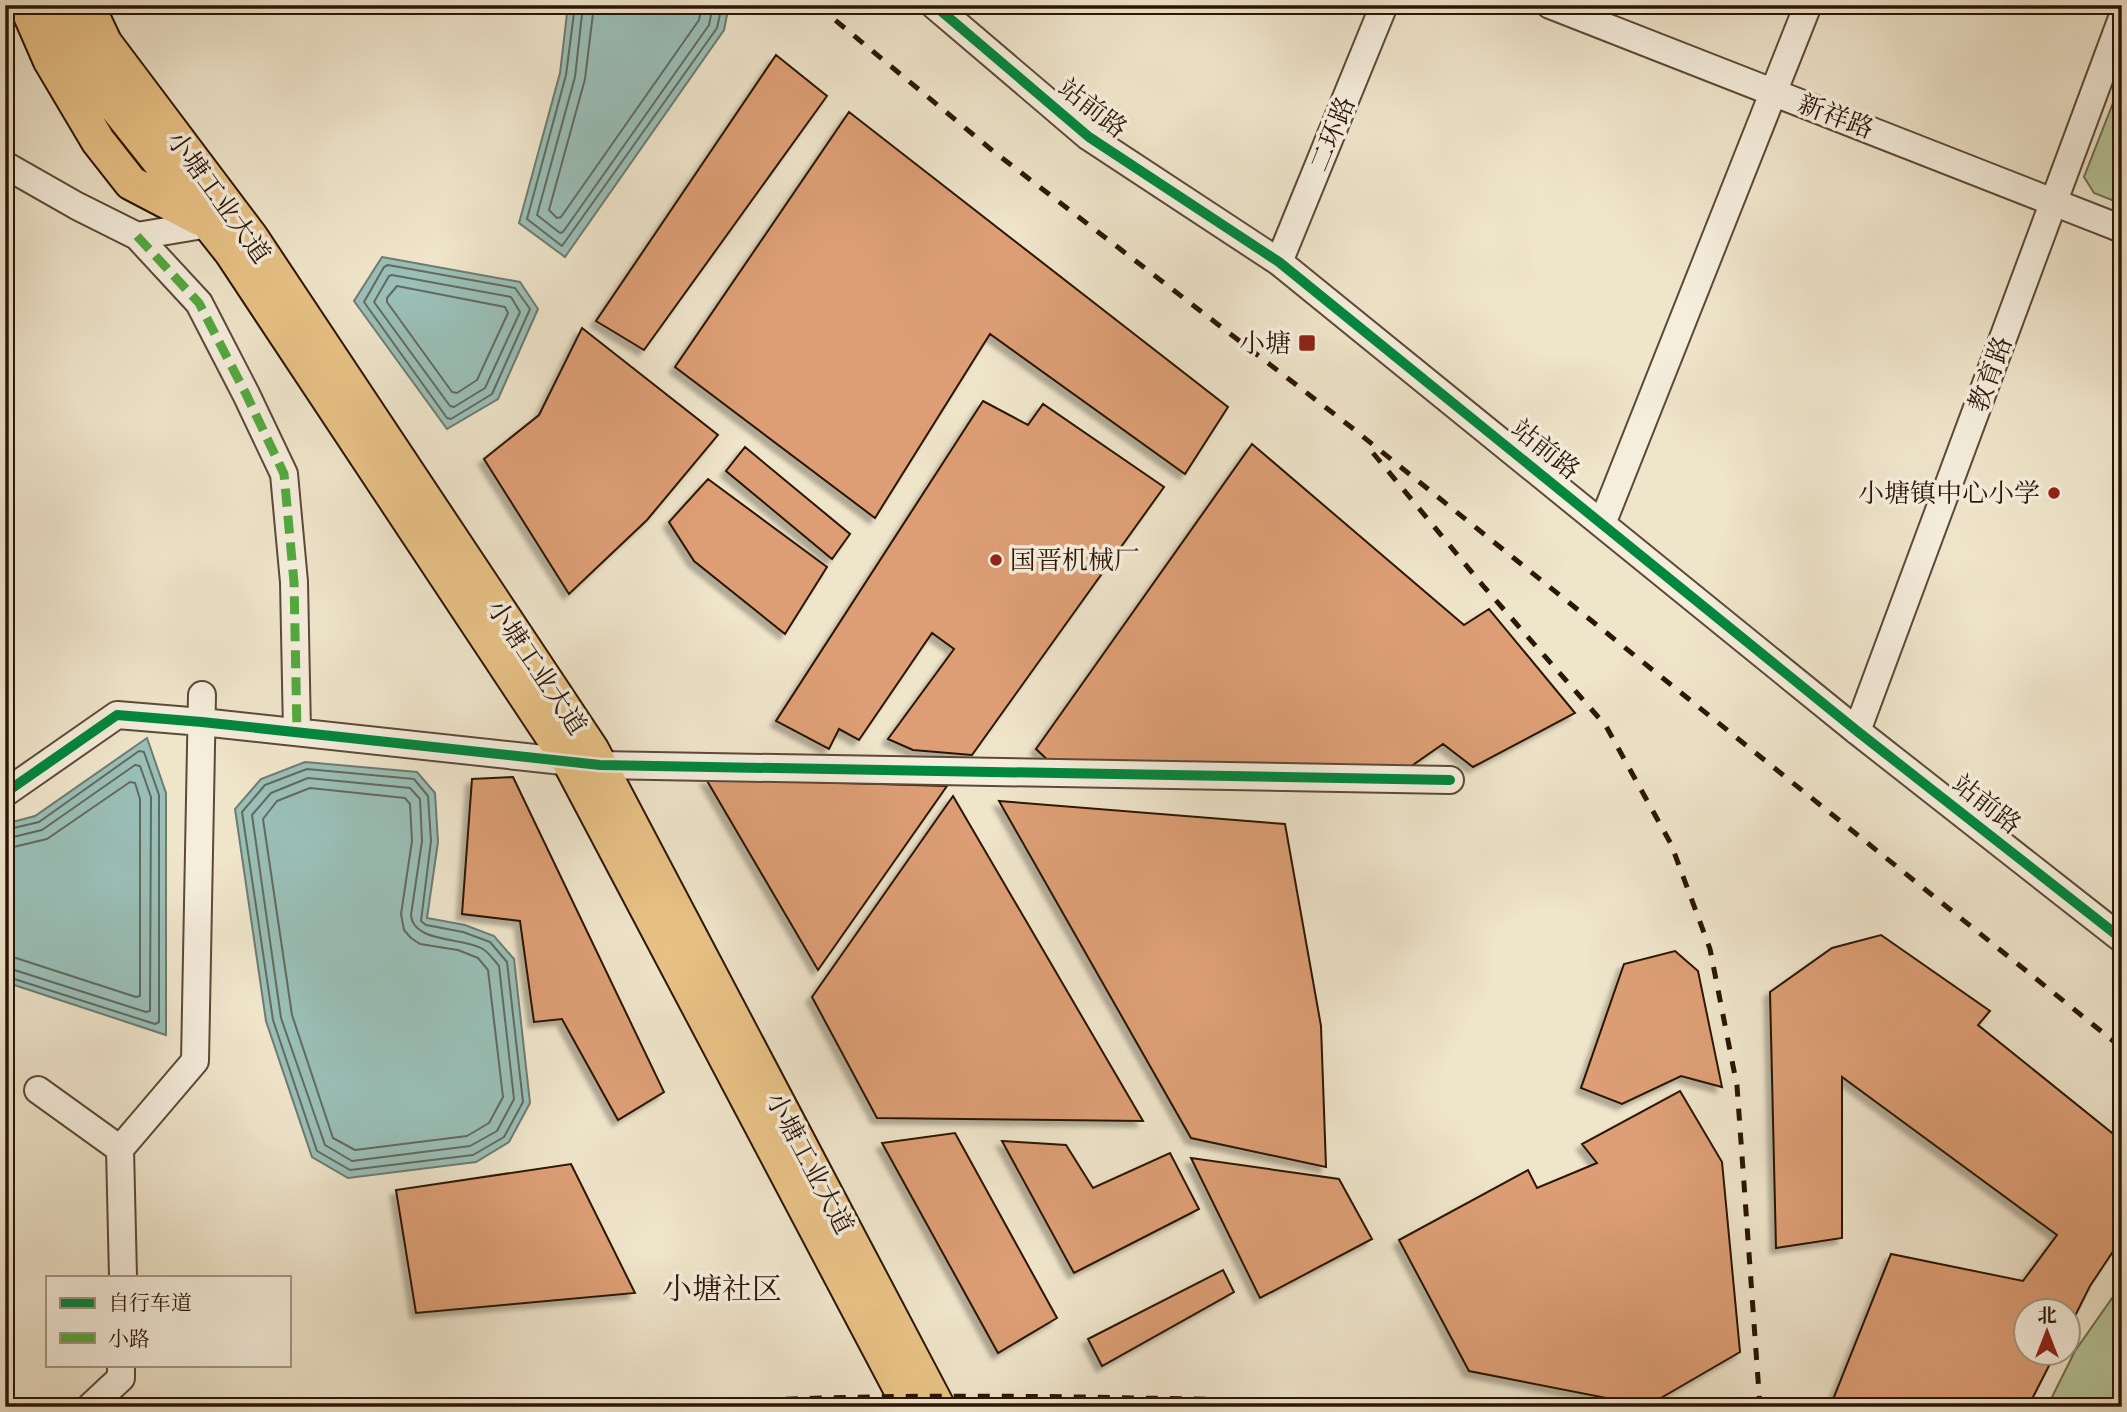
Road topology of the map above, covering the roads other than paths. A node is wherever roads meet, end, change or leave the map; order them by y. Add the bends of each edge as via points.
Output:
1 (26, 5) edge
2 (54, 5) edge
3 (87, 5) edge
4 (109, 5) edge
5 (934, 5) edge
6 (1384, 5) edge
7 (1550, 5) edge
8 (1808, 5) edge
9 (2122, 18) edge
10 (1773, 92) junction
11 (160, 116) junction
12 (5, 165) edge
13 (2054, 201) junction
14 (209, 224) junction
15 (2122, 229) edge
16 (137, 236) junction
17 (1279, 262) junction
18 (1602, 524) junction
19 (202, 695) dead end
20 (202, 722) junction
21 (1857, 731) junction
22 (297, 732) junction
23 (585, 764) junction
24 (1450, 780) dead end
25 (5, 793) edge
26 (2122, 939) edge
27 (38, 1090) dead end
28 (120, 1149) junction
29 (122, 1276) edge
30 (121, 1366) edge
31 (90, 1407) edge
32 (910, 1407) edge
33 (938, 1407) edge

1 - 14 main road via 50,60 99,141 131,183
2 - 14 main road, 小塘工业大道 via 74,54
3 - 11 main road, 小塘工业大道 via 105,43
4 - 11 main road
5 - 17 street, 站前路 via 1088,137
6 - 17 street, 二环路
7 - 10 street, 新祥路
8 - 10 street
9 - 13 street, 教育路
10 - 13 street, 新祥路
10 - 18 street
11 - 23 main road, 小塘工业大道 via 259,248
12 - 16 street
13 - 15 street, 新祥路
13 - 21 street, 教育路
14 - 16 street
14 - 23 main road, 小塘工业大道
16 - 22 street via 199,303 284,474 294,582
17 - 18 street, 站前路
18 - 21 street, 站前路
19 - 20 street
20 - 22 street
20 - 25 street via 117,715
20 - 28 street via 195,1061
21 - 26 street, 站前路
22 - 23 street
23 - 24 street
23 - 32 main road, 小塘工业大道
23 - 33 main road, 小塘工业大道
27 - 28 street
28 - 29 street
30 - 31 street via 121,1378

